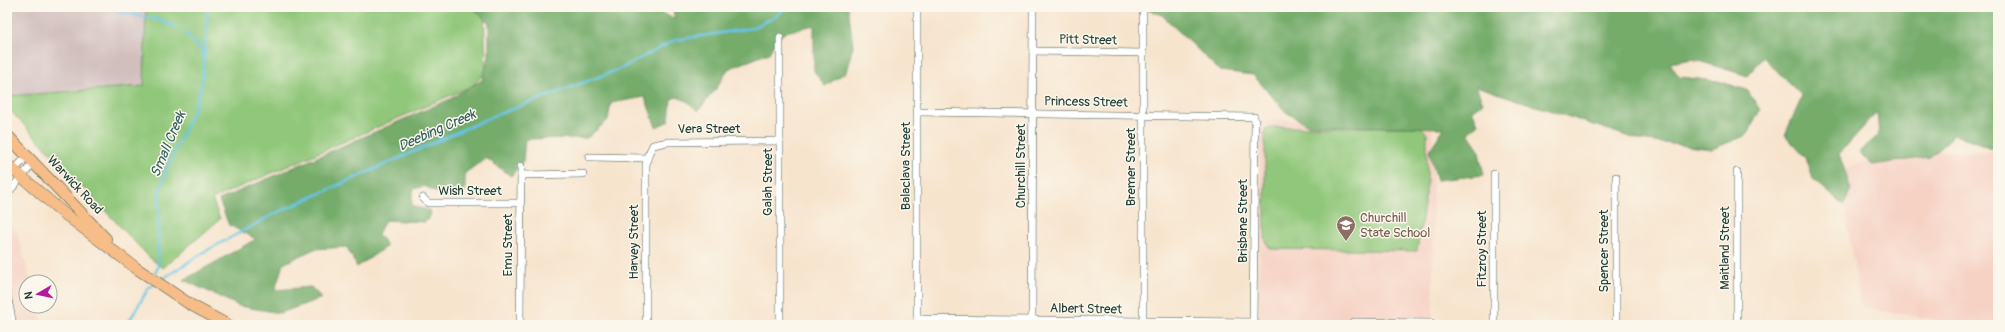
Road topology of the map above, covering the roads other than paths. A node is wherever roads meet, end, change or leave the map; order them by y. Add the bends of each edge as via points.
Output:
1 (917, 7) edge
2 (1033, 7) edge
3 (1143, 9) dead end
4 (780, 38) dead end
5 (1033, 51) junction
6 (1143, 53) junction
7 (918, 112) junction
8 (1033, 113) junction
9 (1143, 114) junction
10 (1254, 117) joint
11 (7, 135) edge
12 (780, 141) junction
13 (589, 157) dead end
14 (647, 158) junction
15 (30, 159) junction
16 (521, 166) dead end
17 (12, 172) edge
18 (1737, 172) dead end
19 (583, 174) dead end
20 (1494, 174) dead end
21 (521, 175) junction
22 (1616, 177) dead end
23 (7, 194) edge
24 (423, 198) dead end
25 (520, 204) junction
26 (121, 256) junction
27 (7, 294) edge
28 (917, 322) edge
29 (1032, 322) edge
30 (1354, 322) dead end
31 (1143, 323) edge
32 (1430, 323) dead end
33 (1254, 324) edge
34 (1363, 324) edge
35 (13, 325) edge
36 (228, 325) edge
37 (520, 325) edge
38 (646, 325) edge
39 (780, 325) edge
40 (1494, 325) edge
41 (1616, 325) edge
42 (1737, 325) edge

1 - 7 street, Balaclava Street
2 - 5 street, Churchill Street
3 - 6 street, Bremer Street
4 - 12 street, Galah Street
5 - 6 street, Pitt Street
5 - 8 street, Churchill Street
6 - 9 street, Bremer Street
7 - 8 street, Princess Street
7 - 28 street, Balaclava Street
8 - 9 street, Princess Street
8 - 29 street, Churchill Street
9 - 10 street, Princess Street
9 - 31 street, Bremer Street
10 - 33 street, Brisbane Street
11 - 15 main road, Warwick Road
12 - 14 street, Vera Street via 659,142 653,145
12 - 39 street, Galah Street
13 - 14 street
14 - 38 street, Harvey Street
15 - 17 street
15 - 26 main road, Warwick Road
16 - 21 street, Emu Street
17 - 23 street
17 - 26 main road, Warwick Road
18 - 42 street, Maitland Street
19 - 21 street
20 - 40 street, Fitzroy Street
21 - 25 street, Emu Street
22 - 41 street, Spencer Street
24 - 25 street, Wish Street via 428,203
25 - 37 street, Emu Street
26 - 36 main road, Warwick Road via 192,306
27 - 35 street
28 - 29 street, Albert Street
29 - 31 street, Albert Street
30 - 34 street
31 - 33 street, Albert Street
32 - 34 street

